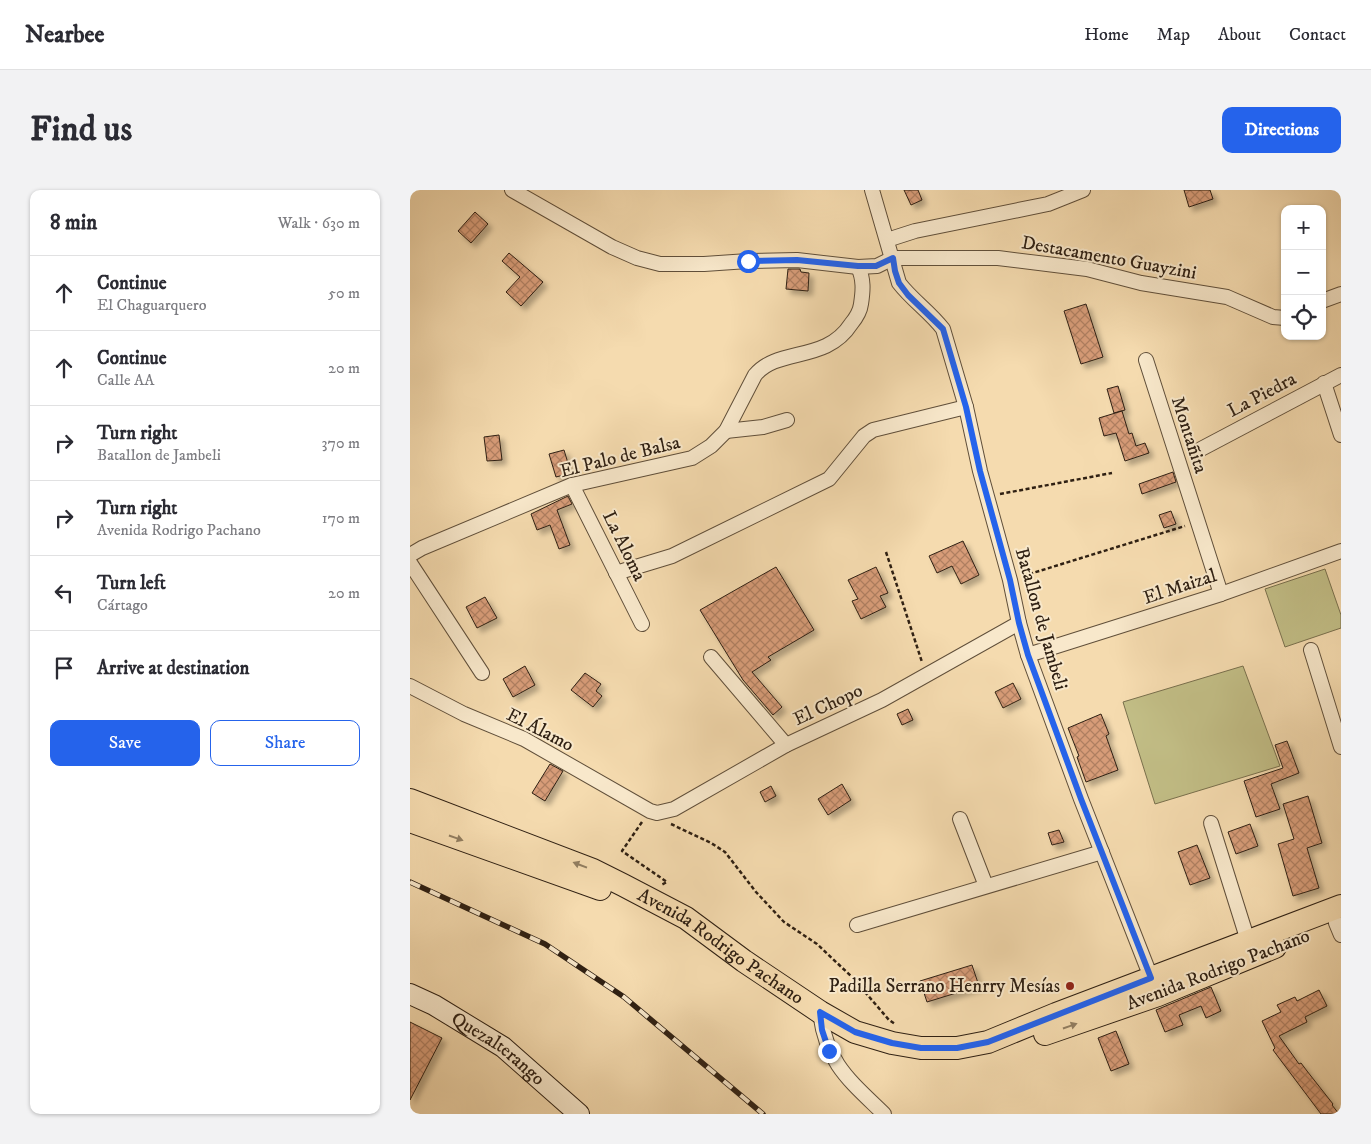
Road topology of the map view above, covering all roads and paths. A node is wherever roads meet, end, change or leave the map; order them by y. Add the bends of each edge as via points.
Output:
1 (512, 190) edge
2 (872, 190) edge
3 (1082, 190) edge
4 (887, 240) junction
5 (893, 258) junction
6 (858, 266) junction
7 (1341, 294) edge
8 (1326, 300) edge
9 (1281, 318) edge
10 (1146, 360) dead end
11 (1341, 375) edge
12 (1324, 384) junction
13 (966, 407) junction
14 (787, 420) dead end
15 (726, 431) junction
16 (1341, 435) edge
17 (1202, 449) dead end
18 (1112, 473) dead end
19 (572, 485) junction
20 (986, 497) junction
21 (1197, 522) junction
22 (1341, 550) edge
23 (886, 552) dead end
24 (410, 555) edge
25 (410, 563) edge
26 (616, 573) junction
27 (1010, 580) junction
28 (1221, 594) junction
29 (1019, 623) junction
30 (642, 624) dead end
31 (1311, 650) dead end
32 (1028, 655) junction
33 (711, 657) dead end
34 (482, 674) dead end
35 (926, 676) junction
36 (410, 686) edge
37 (786, 745) junction
38 (1341, 747) edge
39 (410, 800) edge
40 (650, 811) junction
41 (960, 819) dead end
42 (410, 821) edge
43 (1211, 823) dead end
44 (1102, 852) junction
45 (986, 886) junction
46 (645, 896) junction
47 (1340, 922) edge
48 (856, 925) dead end
49 (1248, 941) junction
50 (1155, 986) junction
51 (410, 994) edge
52 (821, 1021) junction
53 (898, 1027) dead end
54 (579, 1114) edge
55 (884, 1114) edge

1 - 6 street, Destacamento Guayzini via 612,247 660,264 797,260
2 - 4 street, Batallon de Jambeli
3 - 4 street via 1048,204 915,231
4 - 5 street, Batallon de Jambeli
5 - 6 street, Destacamento Guayzini via 876,266
5 - 9 street, Destacamento Guayzini via 998,258 1087,269 1142,283 1227,297 1274,318
5 - 13 street, Batallon de Jambeli via 899,283 943,329
6 - 15 street, El Palo de Balsa via 863,291 860,311 846,333 831,344 760,369
7 - 8 street
10 - 21 street, Montañita
11 - 12 street, La Piedra
12 - 16 street
12 - 17 street, La Piedra
13 - 20 street, Batallon de Jambeli
13 - 26 street via 873,430 864,436 829,479 672,556
14 - 15 street via 763,427
15 - 19 street, El Palo de Balsa via 692,458
18 - 20 path
19 - 24 street, El Palo de Balsa
19 - 26 street, La Aloma
20 - 27 street, Batallon de Jambeli
21 - 27 path
21 - 28 street, Montañita
22 - 28 street, El Maizal
23 - 35 path
25 - 34 street
26 - 30 street, La Aloma
27 - 29 street, Batallon de Jambeli
28 - 32 street, El Maizal
29 - 32 street, Batallon de Jambeli
29 - 35 street, El Chopo
31 - 38 street
32 - 44 street, Batallon de Jambeli
33 - 37 street
35 - 37 street, El Chopo
36 - 40 street, El Álamo via 464,714 524,738
37 - 40 street, El Chopo via 674,809 657,813
46 -> 39 main road, Avenida Rodrigo Pachano via 592,870
40 - 46 path via 622,851 667,882
40 - 53 path via 724,852 784,922 817,944
41 - 45 street
42 -> 52 main road, Avenida Rodrigo Pachano via 614,894 680,930
43 - 49 street
44 - 45 street
44 - 50 street, Batallon de Jambeli
45 - 48 street
46 - 52 main road, Avenida Rodrigo Pachano via 686,918
47 - 49 main road, Avenida Rodrigo Pachano
47 - 50 main road, Avenida Rodrigo Pachano
49 - 50 main road, Avenida Rodrigo Pachano
50 - 52 main road, Avenida Rodrigo Pachano via 988,1042 957,1048 921,1048 892,1043
51 - 54 street, Quezalterango via 503,1047
52 - 55 street via 829,1051 841,1071

